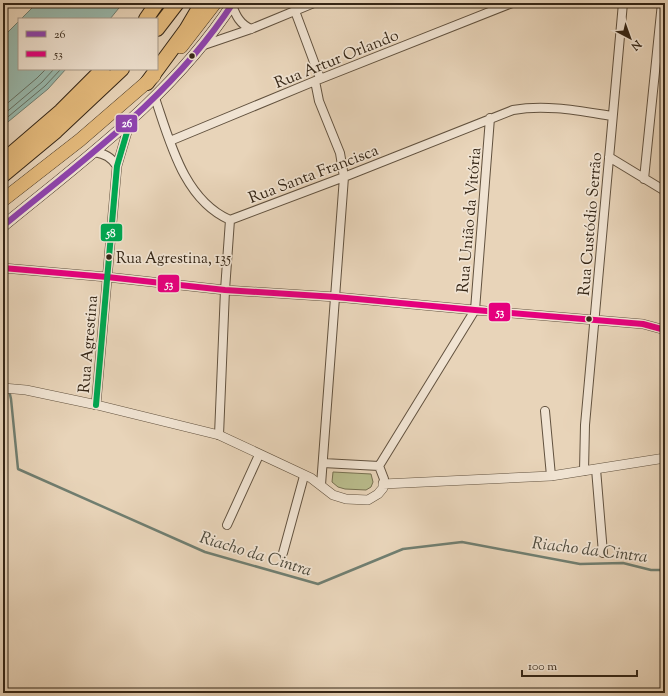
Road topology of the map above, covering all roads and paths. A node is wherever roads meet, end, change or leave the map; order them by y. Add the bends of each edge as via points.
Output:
1 (157, 3) edge
2 (202, 3) edge
3 (215, 3) edge
4 (299, 3) edge
5 (314, 3) edge
6 (512, 3) edge
7 (623, 3) edge
8 (662, 3) edge
9 (176, 4) edge
10 (233, 4) edge
11 (497, 6) edge
12 (295, 11) junction
13 (147, 18) edge
14 (158, 28) edge
15 (251, 29) junction
16 (204, 45) junction
17 (158, 68) edge
18 (102, 70) edge
19 (121, 70) edge
20 (157, 70) edge
21 (317, 79) junction
22 (147, 83) junction
23 (155, 98) junction
24 (612, 116) junction
25 (490, 118) junction
26 (130, 122) junction
27 (170, 141) junction
28 (95, 152) junction
29 (609, 157) junction
30 (3, 161) edge
31 (117, 166) junction
32 (3, 175) edge
33 (344, 178) junction
34 (644, 179) junction
35 (665, 191) edge
36 (3, 200) edge
37 (230, 220) junction
38 (3, 226) edge
39 (3, 268) edge
40 (107, 277) junction
41 (225, 290) junction
42 (336, 297) junction
43 (475, 310) junction
44 (594, 321) junction
45 (665, 330) edge
46 (3, 388) edge
47 (96, 405) junction
48 (545, 411) dead end
49 (219, 435) junction
50 (259, 455) junction
51 (665, 458) edge
52 (323, 463) junction
53 (379, 466) junction
54 (596, 469) junction
55 (584, 471) junction
56 (304, 476) junction
57 (551, 476) junction
58 (383, 484) junction
59 (321, 485) junction
60 (227, 525) dead end
61 (284, 553) dead end
62 (603, 553) dead end

1 - 13 highway
2 - 17 highway
3 - 22 highway via 182,46
4 - 12 street
5 - 12 street
6 - 11 street, Rua Artur Orlando
7 - 24 street, Rua Custódio Serrão
8 - 34 street
9 - 14 highway
10 - 15 street via 239,21
10 - 16 main road
11 - 21 street, Rua Artur Orlando
12 - 15 street
12 - 21 street
15 - 16 street
16 - 23 main road
18 - 30 highway via 61,111
19 - 32 highway via 56,131
20 - 22 highway
21 - 27 street, Rua Artur Orlando
21 - 33 street via 319,101 340,153
22 - 36 highway
23 - 26 main road
23 - 27 street
24 - 25 street, Rua Santa Francisca via 537,107 513,110
24 - 29 street, Rua Custódio Serrão
25 - 33 street, Rua Santa Francisca
25 - 43 street, Rua União da Vitória
26 - 28 main road
26 - 31 street, Rua Agrestina
27 - 37 street via 191,185 210,208
28 - 31 street via 105,154
28 - 38 main road
29 - 34 street
29 - 44 street, Rua Custódio Serrão
31 - 40 street, Rua Agrestina
33 - 37 street, Rua Santa Francisca
33 - 42 street
34 - 35 street
37 - 41 street
39 - 40 street
40 - 41 street
40 - 47 street, Rua Agrestina
41 - 42 street
41 - 49 street
42 - 43 street
42 - 52 street
43 - 44 street
43 - 53 street, Rua União da Vitória
44 - 45 street via 642,324
44 - 55 street, Rua Custódio Serrão via 585,425
46 - 47 street via 26,390
47 - 49 street
48 - 57 street
49 - 50 street
50 - 56 street
50 - 60 street
51 - 54 street
52 - 53 street
52 - 59 street
53 - 58 street via 384,479
54 - 55 street
54 - 62 street
55 - 57 street
56 - 59 street
56 - 61 street
57 - 58 street
58 - 59 street via 378,494 368,500 346,499 334,495

